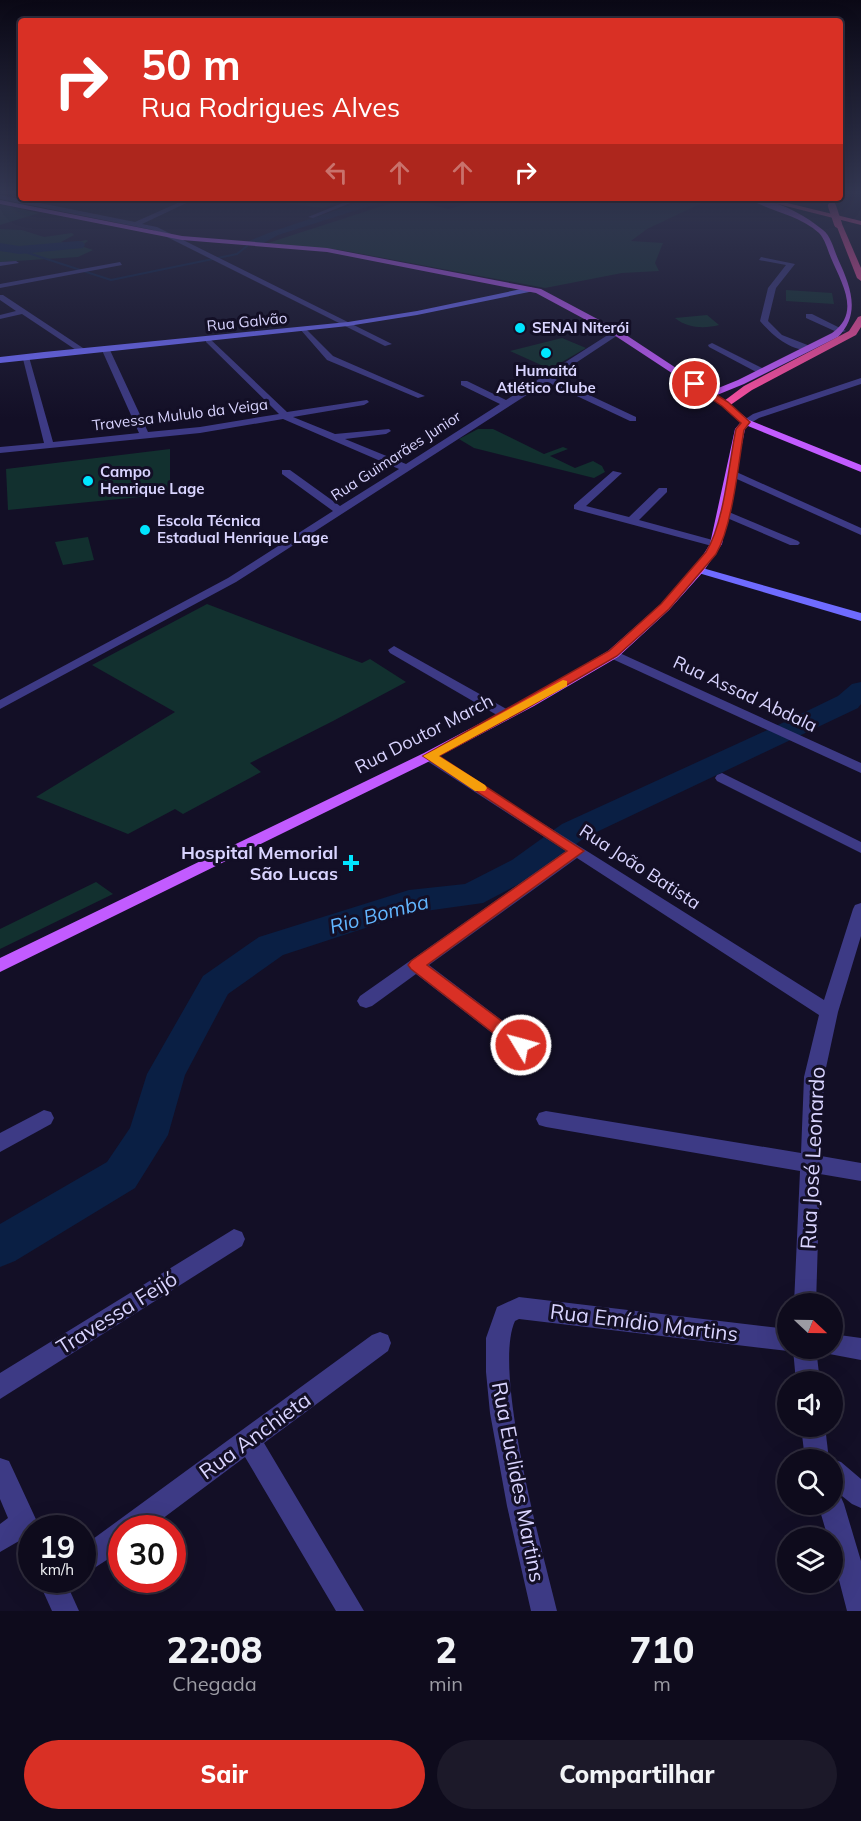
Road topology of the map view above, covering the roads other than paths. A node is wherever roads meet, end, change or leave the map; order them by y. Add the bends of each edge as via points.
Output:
1 (95, 268) edge
2 (234, 268) edge
3 (422, 268) edge
4 (788, 268) edge
5 (839, 268) edge
6 (0, 286) edge
7 (531, 289) junction
8 (0, 297) edge
9 (22, 312) junction
10 (809, 316) dead end
11 (0, 317) edge
12 (861, 319) edge
13 (348, 324) junction
14 (304, 329) junction
15 (842, 331) junction
16 (617, 333) junction
17 (857, 334) edge
18 (209, 340) junction
19 (388, 344) dead end
20 (712, 345) dead end
21 (105, 348) junction
22 (807, 348) junction
23 (82, 350) junction
24 (25, 357) junction
25 (0, 360) edge
26 (763, 372) junction
27 (546, 378) junction
28 (861, 381) edge
29 (464, 383) dead end
30 (710, 394) junction
31 (421, 396) dead end
32 (363, 402) dead end
33 (506, 404) junction
34 (725, 404) junction
35 (285, 416) junction
36 (633, 419) dead end
37 (746, 422) junction
38 (386, 431) dead end
39 (146, 436) junction
40 (332, 437) junction
41 (49, 445) junction
42 (0, 450) edge
43 (406, 468) junction
44 (861, 469) edge
45 (286, 472) dead end
46 (617, 473) dead end
47 (732, 473) junction
48 (663, 490) dead end
49 (340, 511) junction
50 (724, 513) junction
51 (631, 522) junction
52 (861, 532) edge
53 (794, 543) dead end
54 (716, 544) junction
55 (699, 570) junction
56 (861, 617) edge
57 (394, 650) dead end
58 (613, 654) junction
59 (0, 705) edge
60 (507, 714) junction
61 (429, 756) junction
62 (861, 769) edge
63 (722, 778) dead end
64 (861, 848) edge
65 (577, 851) junction
66 (861, 909) edge
67 (416, 965) junction
68 (0, 966) edge
69 (366, 1000) dead end
70 (829, 1012) junction
71 (521, 1045) dead end
72 (44, 1118) dead end
73 (546, 1119) dead end
74 (0, 1143) edge
75 (811, 1164) junction
76 (861, 1172) edge
77 (234, 1239) dead end
78 (805, 1293) edge
79 (503, 1317) joint
80 (777, 1339) edge
81 (380, 1343) dead end
82 (843, 1347) edge
83 (861, 1349) edge
84 (0, 1387) edge
85 (249, 1441) junction
86 (0, 1470) edge
87 (843, 1480) edge
88 (861, 1495) edge
89 (20, 1515) edge
90 (147, 1515) edge
91 (834, 1515) edge
92 (18, 1534) edge
93 (0, 1539) edge
94 (59, 1593) edge
95 (66, 1611) edge
96 (351, 1611) edge
97 (544, 1611) edge
98 (860, 1611) edge

1 - 6 street
2 - 13 street
3 - 7 main road
4 - 22 street via 772,288 764,321 779,337
5 - 15 main road via 853,301
7 - 13 street, Rua Galvão
7 - 16 main road
8 - 9 street
9 - 11 street
9 - 23 street
10 - 15 street
12 - 17 highway
13 - 14 street, Rua Galvão
13 - 19 street
14 - 18 street, Rua Galvão
14 - 31 street via 330,358
15 - 22 main road
16 - 27 street, Rua Guimarães Junior
16 - 30 main road
17 - 34 highway via 748,388
18 - 21 street, Rua Galvão
18 - 35 street
20 - 26 street
21 - 23 street, Rua Galvão
21 - 39 street
22 - 26 main road
23 - 24 street, Rua Galvão
24 - 25 street, Rua Galvão
24 - 41 street
26 - 30 main road
27 - 33 street, Rua Guimarães Junior
27 - 36 street
28 - 37 street
29 - 33 street
30 - 34 main road
32 - 35 street, Travessa Mululo da Veiga
33 - 43 street, Rua Guimarães Junior
34 - 37 main road
35 - 39 street, Travessa Mululo da Veiga
35 - 40 street
37 - 44 main road
37 - 47 main road, Rua Doutor March via 740,429
38 - 40 street
39 - 41 street, Travessa Mululo da Veiga
40 - 43 street
41 - 42 street, Travessa Mululo da Veiga
43 - 49 street, Rua Guimarães Junior
45 - 49 street
46 - 51 street via 578,507
47 - 50 main road, Rua Doutor March
47 - 52 street
48 - 51 street
49 - 59 street, Rua Guimarães Junior via 232,580
50 - 53 street
50 - 54 main road, Rua Doutor March
51 - 54 street
54 - 55 main road, Rua Doutor March
55 - 56 street
55 - 58 main road, Rua Doutor March
57 - 60 street
58 - 60 main road, Rua Doutor March
58 - 62 street, Rua Assad Abdala
60 - 61 main road, Rua Doutor March
61 - 65 street, Rua João Batista
61 - 68 main road, Rua Doutor March
63 - 64 street
65 - 67 street
65 - 70 street, Rua João Batista
66 - 70 street, Rua José Leonardo
67 - 69 street
67 - 71 street
70 - 75 street, Rua José Leonardo via 814,1077
72 - 74 street
73 - 75 street
75 - 76 street
75 - 78 street, Rua José Leonardo
77 - 84 street, Travessa Feijó
79 - 80 street, Rua Emídio Martins via 519,1308
79 - 97 street, Rua Euclides Martins via 497,1380 518,1501
81 - 85 street, Rua Anchieta
82 - 83 street
85 - 90 street, Rua Anchieta
85 - 96 street
86 - 89 street
87 - 88 street
91 - 98 street
92 - 93 street
94 - 95 street

